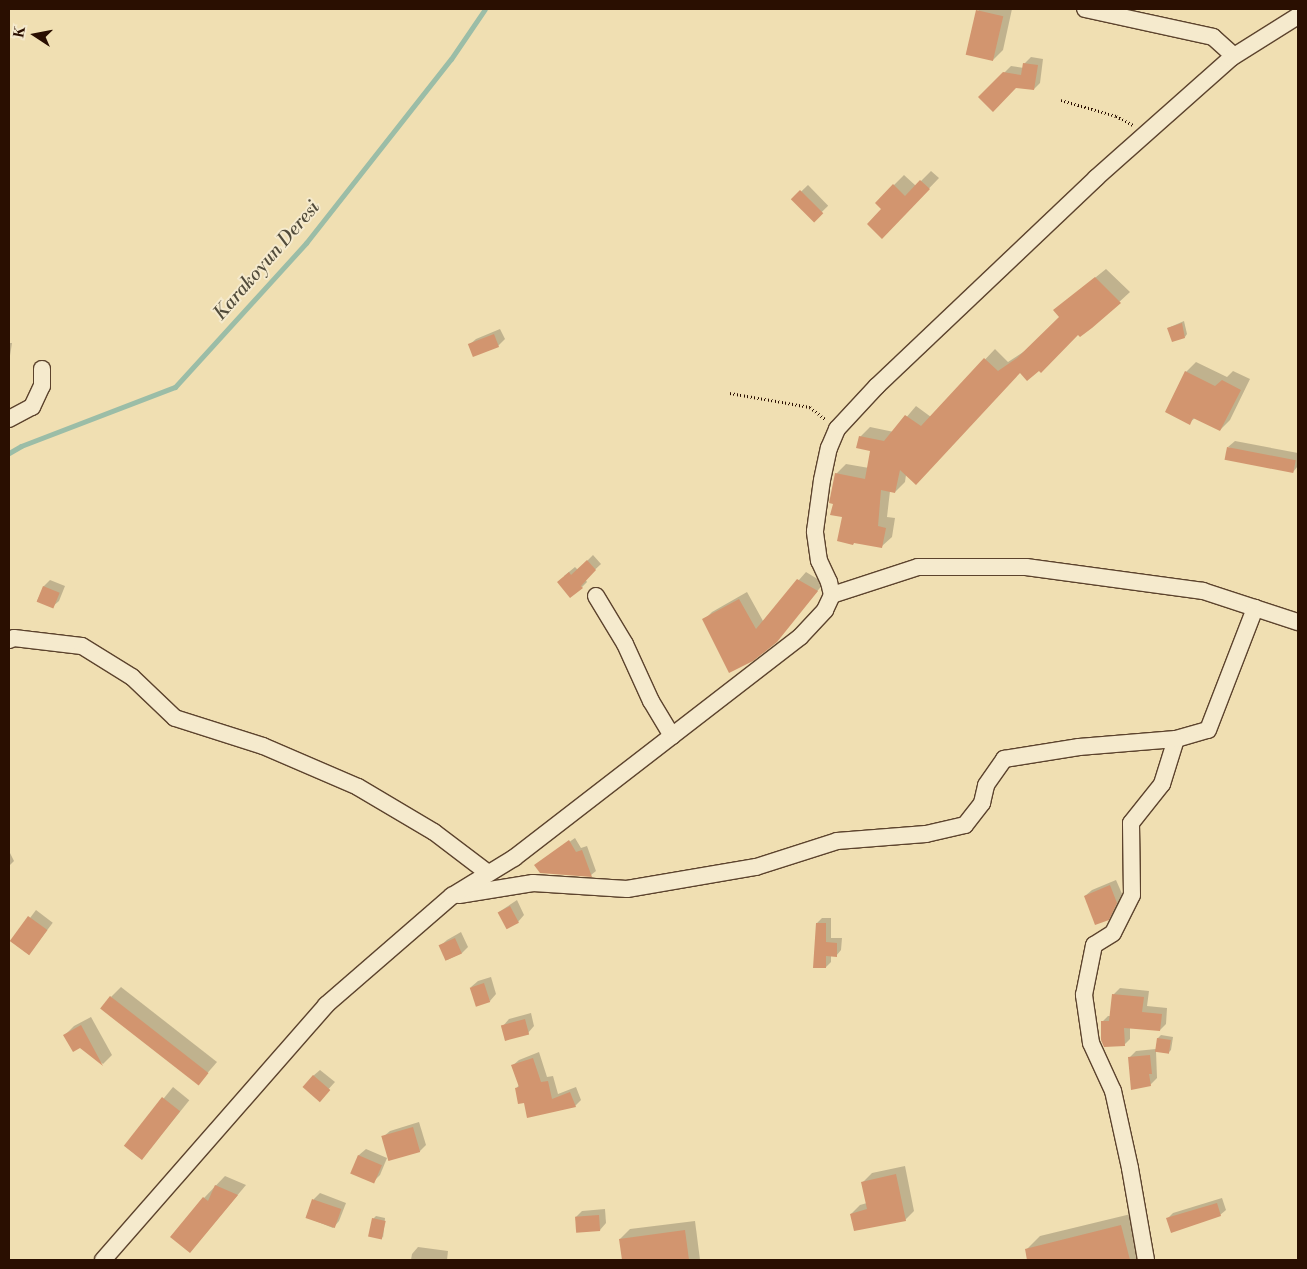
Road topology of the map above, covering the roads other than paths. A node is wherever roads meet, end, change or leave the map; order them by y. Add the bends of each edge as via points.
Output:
1 (1085, 9) edge
2 (1298, 16) edge
3 (1234, 56) junction
4 (42, 369) dead end
5 (9, 419) edge
6 (832, 595) junction
7 (596, 596) dead end
8 (1255, 608) junction
9 (1298, 622) edge
10 (9, 640) edge
11 (672, 736) junction
12 (1176, 739) junction
13 (488, 873) junction
14 (452, 896) junction
15 (110, 1258) edge
16 (1146, 1260) edge

1 - 3 street via 1213,37
2 - 3 street
3 - 6 street via 1147,133 877,386 837,429 822,480 815,531 819,561
4 - 5 street via 42,386 32,407
6 - 8 street via 918,567 1026,568 1203,591
6 - 11 street via 824,610 800,637
7 - 11 street via 625,644 651,701
8 - 9 street
8 - 12 street via 1208,730
10 - 13 street via 82,646 132,677 175,718 263,746 358,787 434,832
11 - 13 street via 514,858
12 - 14 street via 1079,747 1004,759 986,785 982,803 965,825 926,834 838,841 756,867 627,890 533,883
12 - 16 street via 1162,784 1131,823 1132,895 1112,933 1094,945 1084,996 1091,1043 1113,1092
13 - 14 street
14 - 15 street via 326,1005

